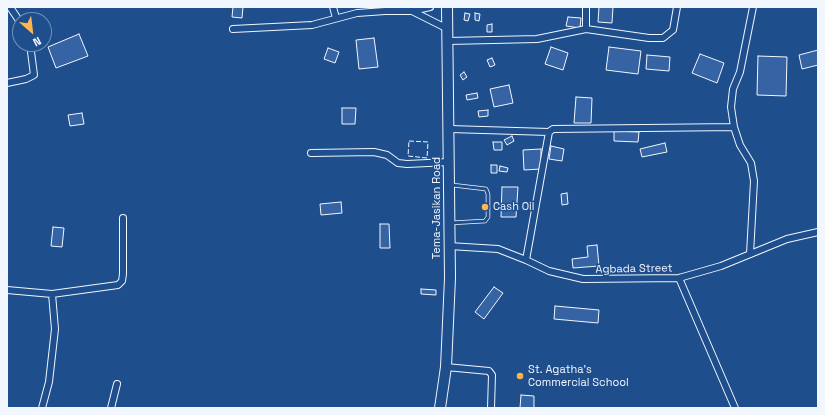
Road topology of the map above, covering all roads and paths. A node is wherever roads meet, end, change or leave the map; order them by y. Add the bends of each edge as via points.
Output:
1 (333, 7) edge
2 (430, 7) edge
3 (448, 7) edge
4 (586, 7) edge
5 (677, 7) edge
6 (753, 7) edge
7 (412, 11) junction
8 (336, 18) junction
9 (233, 29) dead end
10 (448, 29) junction
11 (586, 29) junction
12 (448, 41) junction
13 (31, 52) edge
14 (7, 84) edge
15 (734, 127) junction
16 (450, 129) junction
17 (549, 132) junction
18 (311, 153) dead end
19 (449, 162) junction
20 (449, 184) junction
21 (123, 218) dead end
22 (448, 223) junction
23 (818, 232) edge
24 (449, 246) junction
25 (750, 254) junction
26 (526, 260) junction
27 (678, 278) junction
28 (7, 290) edge
29 (52, 294) junction
30 (446, 367) junction
31 (117, 384) dead end
32 (42, 408) edge
33 (111, 408) edge
34 (440, 408) edge
35 (492, 408) edge
36 (735, 408) edge

1 - 8 street
2 - 7 street
3 - 10 highway, Tema-Jasikan Road
4 - 11 street
5 - 11 street via 673,30 663,38
6 - 15 street via 740,72 733,89 731,107
7 - 8 street via 378,11
7 - 10 street
8 - 9 street via 312,25
10 - 12 highway, Tema-Jasikan Road
11 - 12 street via 537,39
12 - 16 highway, Tema-Jasikan Road
13 - 14 street via 34,75
15 - 17 street via 553,129
15 - 25 street via 740,145 751,163 754,181
16 - 17 street
16 - 19 highway, Tema-Jasikan Road
17 - 26 street
18 - 19 street via 374,152 387,155 398,163
19 - 20 highway, Tema-Jasikan Road
20 - 22 highway, Tema-Jasikan Road
20 - 22 lane via 486,190 488,194 487,220
21 - 29 street via 122,281 118,285
22 - 24 highway, Tema-Jasikan Road
23 - 25 street, Agbada Street via 787,239
24 - 26 street, Agbada Street via 498,249
24 - 30 highway, Tema-Jasikan Road
25 - 27 street, Agbada Street via 721,266
26 - 27 street, Agbada Street via 549,271 583,279
27 - 36 street
28 - 29 street
29 - 32 street via 54,335 49,382
30 - 34 highway, Tema-Jasikan Road
30 - 35 street via 489,371 492,375
31 - 33 street

